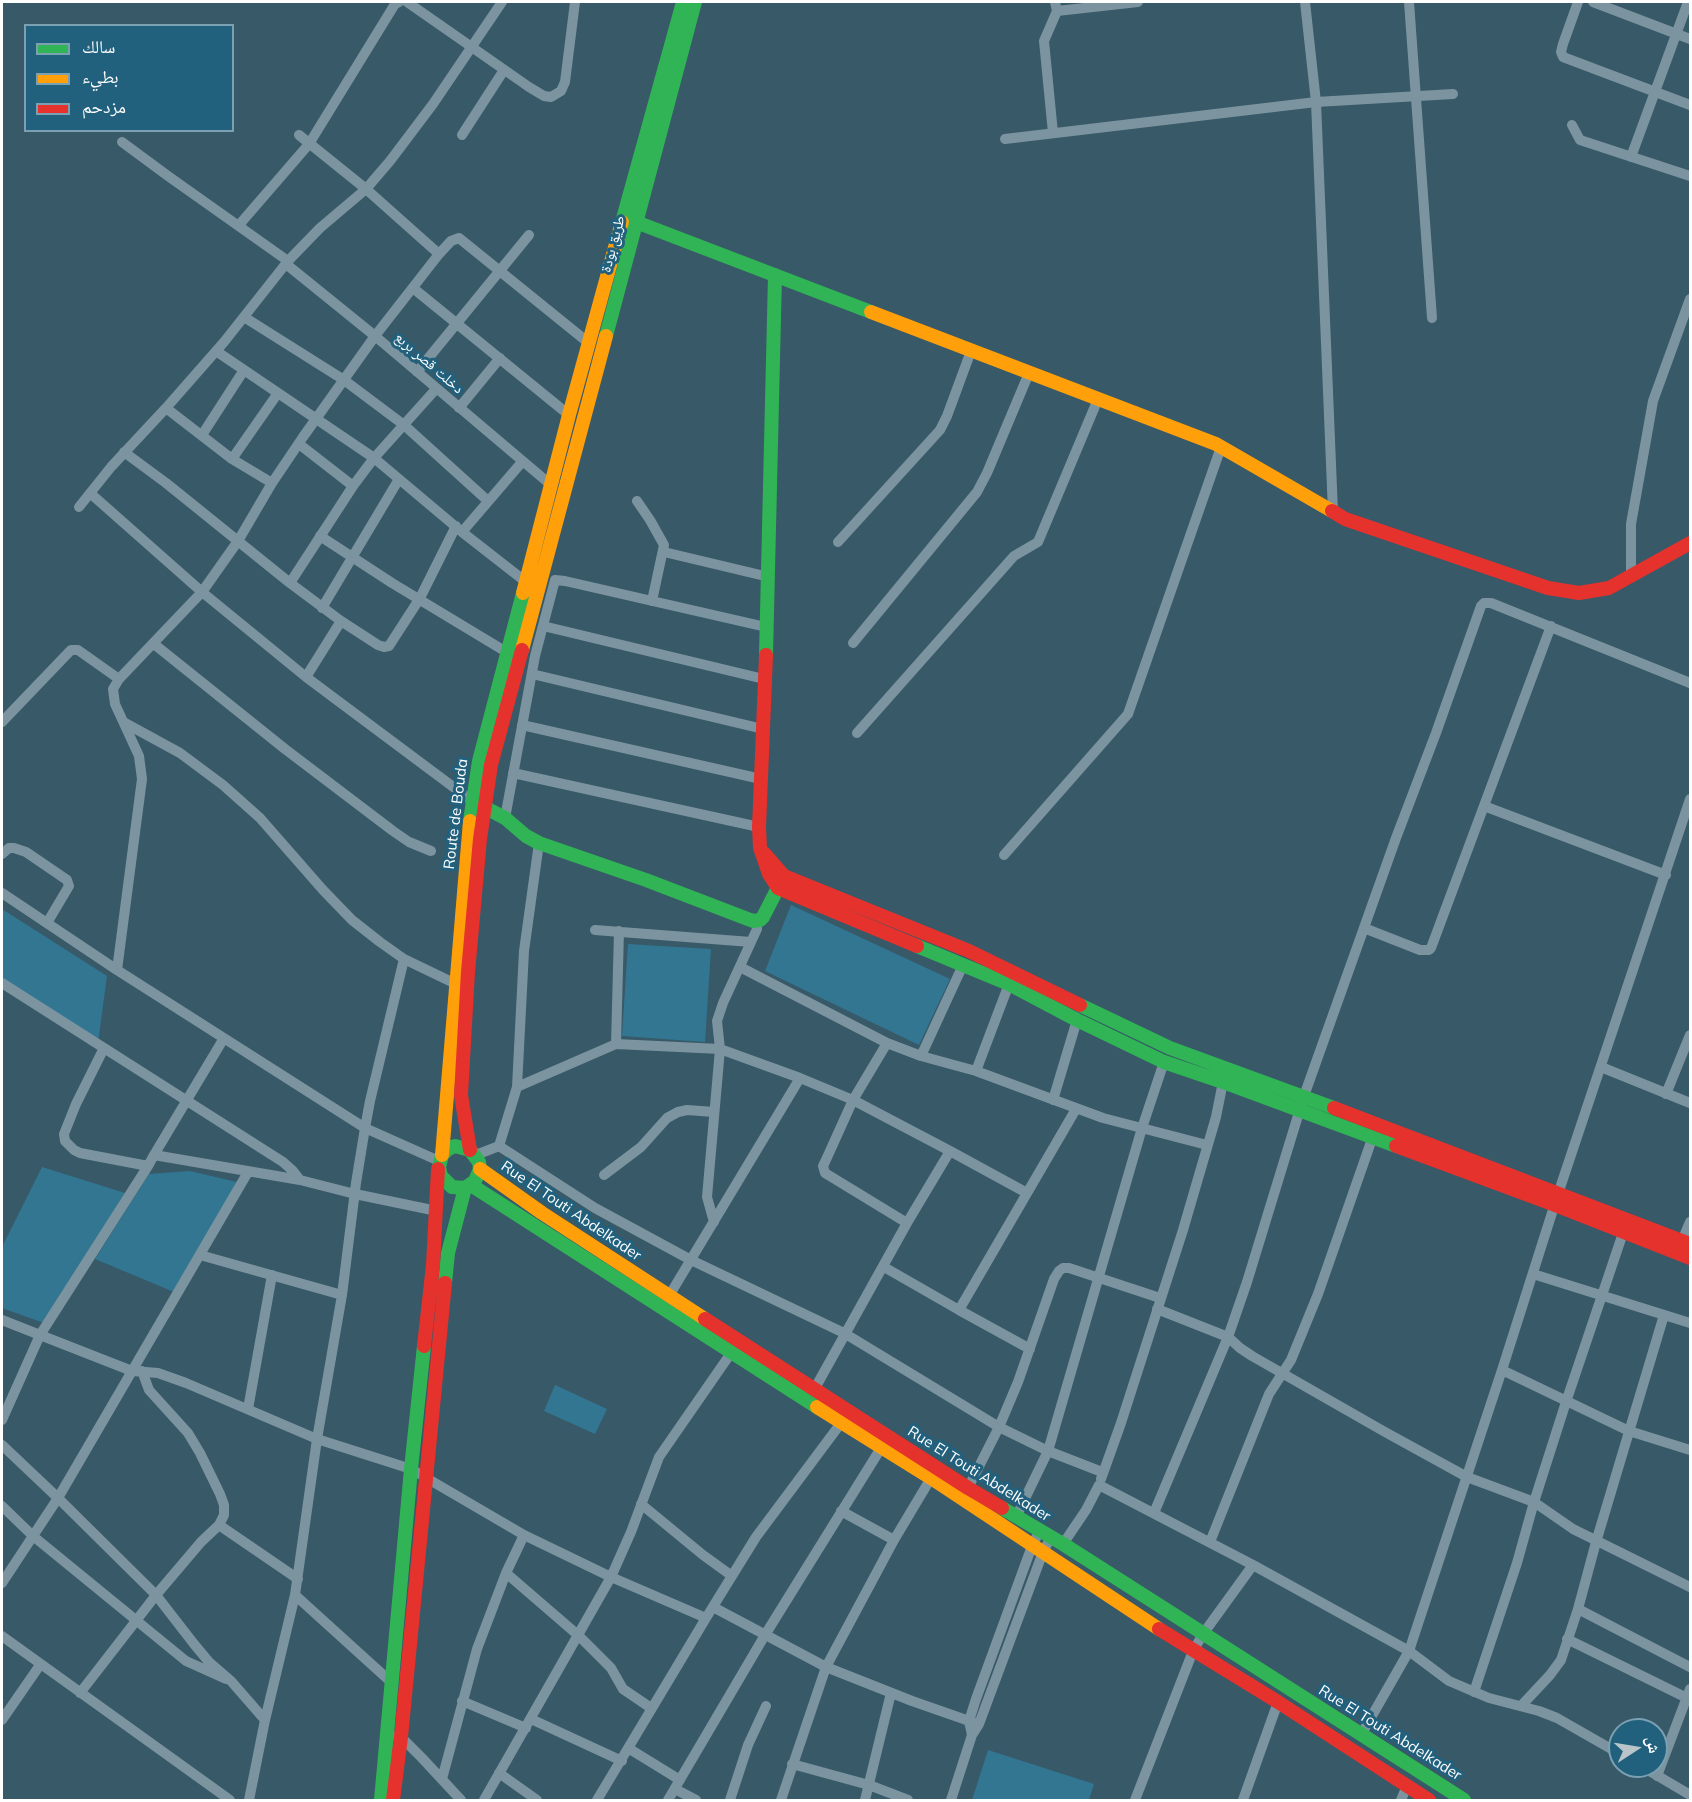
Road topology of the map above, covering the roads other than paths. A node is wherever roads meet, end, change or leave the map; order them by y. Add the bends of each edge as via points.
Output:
1 (399, 2) edge
2 (407, 2) edge
3 (502, 2) edge
4 (575, 2) edge
5 (683, 2) edge
6 (695, 2) edge
7 (1138, 2) edge
8 (1305, 2) edge
9 (1409, 2) edge
10 (1578, 2) edge
11 (1593, 2) edge
12 (1688, 2) edge
13 (1056, 6) edge
14 (1676, 34) junction
15 (1690, 39) edge
16 (472, 45) junction
17 (504, 70) junction
18 (1654, 91) junction
19 (1453, 94) dead end
20 (1416, 96) junction
21 (1316, 102) junction
22 (1690, 105) edge
23 (1572, 125) dead end
24 (655, 127) junction
25 (1053, 133) junction
26 (299, 135) dead end
27 (462, 135) dead end
28 (1005, 139) dead end
29 (122, 142) dead end
30 (309, 144) junction
31 (1631, 157) junction
32 (1690, 176) edge
33 (366, 189) junction
34 (636, 222) junction
35 (239, 225) junction
36 (529, 235) dead end
37 (439, 254) junction
38 (287, 262) junction
39 (499, 272) junction
40 (775, 275) junction
41 (413, 288) junction
42 (1690, 299) edge
43 (244, 317) junction
44 (1432, 318) dead end
45 (457, 324) junction
46 (375, 336) junction
47 (590, 344) junction
48 (216, 351) junction
49 (971, 351) junction
50 (500, 358) junction
51 (244, 370) junction
52 (417, 372) junction
53 (1029, 373) junction
54 (344, 380) junction
55 (436, 389) junction
56 (278, 393) junction
57 (1098, 399) junction
58 (166, 408) junction
59 (459, 408) junction
60 (569, 416) junction
61 (316, 418) junction
62 (404, 425) junction
63 (202, 435) junction
64 (299, 444) junction
65 (1221, 447) junction
66 (124, 452) junction
67 (374, 458) junction
68 (232, 459) junction
69 (522, 462) junction
70 (399, 479) junction
71 (272, 483) junction
72 (353, 486) junction
73 (551, 486) junction
74 (90, 493) junction
75 (564, 495) joint
76 (488, 501) junction
77 (637, 501) dead end
78 (79, 507) dead end
79 (1333, 512) junction
80 (459, 529) junction
81 (320, 536) junction
82 (238, 541) junction
83 (838, 542) dead end
84 (1690, 543) edge
85 (664, 552) junction
86 (353, 557) junction
87 (1631, 576) junction
88 (769, 577) junction
89 (526, 582) junction
90 (290, 583) junction
91 (202, 592) junction
92 (420, 598) junction
93 (652, 601) junction
94 (322, 608) junction
95 (341, 621) junction
96 (543, 626) junction
97 (1551, 626) junction
98 (766, 627) junction
99 (853, 643) dead end
100 (154, 644) junction
101 (508, 653) junction
102 (532, 674) junction
103 (306, 677) junction
104 (119, 679) junction
105 (764, 679) junction
106 (1690, 683) edge
107 (2, 722) edge
108 (125, 723) junction
109 (522, 725) junction
110 (763, 729) junction
111 (857, 733) dead end
112 (513, 773) junction
113 (761, 779) junction
114 (1690, 799) edge
115 (478, 804) junction
116 (1484, 806) junction
117 (505, 818) junction
118 (759, 827) junction
119 (540, 843) junction
120 (431, 851) dead end
121 (2, 854) edge
122 (1004, 855) dead end
123 (1666, 875) junction
124 (781, 882) junction
125 (2, 893) edge
126 (757, 921) junction
127 (47, 923) junction
128 (1364, 928) junction
129 (595, 930) dead end
130 (619, 931) junction
131 (751, 942) junction
132 (404, 958) junction
133 (963, 965) junction
134 (740, 967) junction
135 (117, 970) junction
136 (2, 983) edge
137 (456, 984) junction
138 (1009, 984) junction
139 (1077, 1020) junction
140 (1690, 1035) edge
141 (224, 1038) junction
142 (887, 1043) junction
143 (616, 1044) junction
144 (104, 1048) junction
145 (720, 1049) junction
146 (921, 1056) junction
147 (1164, 1062) junction
148 (1601, 1067) junction
149 (976, 1071) junction
150 (800, 1078) junction
151 (1223, 1082) junction
152 (517, 1087) junction
153 (1666, 1094) junction
154 (1304, 1096) junction
155 (185, 1100) junction
156 (853, 1100) junction
157 (1053, 1100) junction
158 (1690, 1103) edge
159 (1076, 1109) junction
160 (714, 1112) junction
161 (1300, 1112) junction
162 (366, 1128) junction
163 (1142, 1128) junction
164 (1372, 1139) junction
165 (1207, 1145) junction
166 (499, 1146) junction
167 (950, 1151) junction
168 (473, 1152) junction
169 (154, 1155) junction
170 (440, 1161) junction
171 (148, 1166) junction
172 (480, 1169) junction
173 (248, 1172) junction
174 (604, 1174) dead end
175 (300, 1180) junction
176 (468, 1187) junction
177 (1027, 1193) junction
178 (355, 1194) junction
179 (1557, 1199) junction
180 (437, 1210) junction
181 (1690, 1221) edge
182 (714, 1222) junction
183 (907, 1223) junction
184 (1623, 1233) junction
185 (1686, 1242) edge
186 (200, 1255) junction
187 (1690, 1257) edge
188 (691, 1260) junction
189 (884, 1267) junction
190 (1533, 1274) junction
191 (272, 1275) junction
192 (1097, 1278) junction
193 (342, 1295) junction
194 (1602, 1295) junction
195 (669, 1296) junction
196 (1160, 1298) junction
197 (1156, 1309) junction
198 (959, 1311) junction
199 (1664, 1315) junction
200 (2, 1320) edge
201 (1690, 1323) edge
202 (844, 1333) junction
203 (40, 1335) junction
204 (1228, 1337) junction
205 (1030, 1349) junction
206 (731, 1353) junction
207 (1502, 1370) junction
208 (137, 1371) junction
209 (1283, 1373) junction
210 (814, 1390) junction
211 (1566, 1402) junction
212 (248, 1409) junction
213 (2, 1420) edge
214 (841, 1423) junction
215 (999, 1427) junction
216 (1629, 1431) junction
217 (317, 1438) junction
218 (2, 1445) edge
219 (880, 1448) junction
220 (1690, 1450) edge
221 (1048, 1451) junction
222 (411, 1469) junction
223 (1102, 1472) junction
224 (426, 1477) junction
225 (1467, 1477) junction
226 (931, 1478) junction
227 (1099, 1485) junction
228 (968, 1488) junction
229 (58, 1498) junction
230 (1533, 1502) junction
231 (641, 1504) junction
232 (2, 1506) edge
233 (841, 1511) junction
234 (1154, 1513) junction
235 (1016, 1516) junction
236 (219, 1524) junction
237 (524, 1535) junction
238 (33, 1536) junction
239 (1051, 1537) junction
240 (894, 1540) junction
241 (1210, 1542) junction
242 (1596, 1542) junction
243 (1037, 1549) junction
244 (1253, 1564) junction
245 (506, 1573) junction
246 (732, 1576) junction
247 (612, 1577) junction
248 (298, 1579) junction
249 (2, 1583) edge
250 (1690, 1587) edge
251 (295, 1594) junction
252 (156, 1595) junction
253 (713, 1607) junction
254 (1578, 1609) junction
255 (705, 1618) junction
256 (1180, 1620) junction
257 (136, 1622) junction
258 (1203, 1634) junction
259 (765, 1635) junction
260 (1170, 1635) junction
261 (2, 1636) edge
262 (579, 1636) junction
263 (1567, 1639) junction
264 (995, 1646) junction
265 (1007, 1650) junction
266 (1193, 1650) junction
267 (1408, 1651) junction
268 (40, 1665) junction
269 (825, 1667) junction
270 (1690, 1667) edge
271 (231, 1681) junction
272 (391, 1682) junction
273 (1474, 1692) junction
274 (891, 1693) junction
275 (80, 1694) junction
276 (1689, 1694) edge
277 (462, 1701) junction
278 (1278, 1702) junction
279 (766, 1706) dead end
280 (1521, 1706) junction
281 (651, 1708) junction
282 (2, 1720) edge
283 (265, 1720) junction
284 (974, 1722) junction
285 (528, 1724) junction
286 (1361, 1735) junction
287 (395, 1736) junction
288 (1608, 1747) edge
289 (628, 1748) junction
290 (1668, 1748) edge
291 (622, 1761) junction
292 (792, 1764) junction
293 (500, 1773) junction
294 (1660, 1778) edge
295 (442, 1779) junction
296 (677, 1784) junction
297 (869, 1785) junction
298 (1407, 1786) junction
299 (1690, 1795) edge
300 (230, 1800) edge
301 (249, 1800) edge
302 (381, 1800) edge
303 (393, 1800) edge
304 (461, 1800) edge
305 (484, 1800) edge
306 (537, 1800) edge
307 (597, 1800) edge
308 (668, 1800) edge
309 (696, 1800) edge
310 (730, 1800) edge
311 (781, 1800) edge
312 (865, 1800) edge
313 (908, 1800) edge
314 (951, 1800) edge
315 (1135, 1800) edge
316 (1244, 1800) edge
317 (1401, 1800) edge
318 (1430, 1800) edge
319 (1464, 1800) edge

1 - 30 street
2 - 16 street
3 - 16 street
4 - 17 street via 561,91 544,96
5 - 24 main road, طريق بودة
6 - 24 main road, طريق بودة
7 - 13 street
8 - 21 street
9 - 20 street
10 - 18 street via 1563,44 1563,57
11 - 14 street
12 - 14 street
13 - 25 street via 1044,41
14 - 15 street
14 - 18 street
16 - 17 street
16 - 33 street via 433,104
17 - 27 street
18 - 22 street
18 - 31 street
19 - 20 street
20 - 21 street
20 - 44 street
21 - 25 street
21 - 79 street
23 - 31 street via 1580,140
24 - 34 main road, طريق بودة
24 - 47 main road, طريق بودة
25 - 28 street
26 - 30 street
29 - 35 street, دخلت قصر بربع
30 - 33 street
30 - 35 street
31 - 32 street
33 - 37 street
33 - 38 street
34 - 40 main road
34 - 75 main road, طريق بودة
35 - 38 street, دخلت قصر بربع
36 - 39 street
37 - 39 street via 459,238
37 - 41 street
38 - 43 street
38 - 46 street, دخلت قصر بربع
39 - 45 street
39 - 47 street
40 - 49 main road
40 - 88 main road
41 - 45 street
41 - 46 street
42 - 87 street via 1653,401 1631,524
43 - 48 street
43 - 54 street
45 - 50 street
45 - 52 street
46 - 52 street, دخلت قصر بربع
46 - 54 street
47 - 60 main road, طريق بودة
48 - 51 street
48 - 58 street
49 - 53 main road
49 - 83 street via 940,430
50 - 59 street
50 - 60 street
51 - 56 street
51 - 63 street
52 - 55 street, دخلت قصر بربع
53 - 57 main road
53 - 99 street via 977,492
54 - 61 street
54 - 62 street
55 - 59 street, دخلت قصر بربع
55 - 62 street
56 - 61 street
56 - 68 street
57 - 65 main road
57 - 111 street via 1038,542 1014,556
58 - 63 street
58 - 66 street
59 - 69 street, دخلت قصر بربع
60 - 73 main road, طريق بودة
61 - 64 street
61 - 67 street
62 - 67 street
62 - 76 street
63 - 68 street
64 - 71 street
64 - 72 street
65 - 79 main road
65 - 122 street via 1128,714
66 - 74 street
66 - 82 street
67 - 70 street
67 - 72 street
68 - 71 street
69 - 73 street, دخلت قصر بربع
69 - 76 street
70 - 80 street
70 - 86 street
71 - 82 street
72 - 81 street
73 - 89 main road, Route de Bouda
74 - 78 street
74 - 91 street
75 - 115 main road, Route de Bouda
76 - 80 street
77 - 85 street via 662,540
79 - 87 main road via 1548,588 1579,593 1609,588
80 - 89 street
80 - 92 street
81 - 86 street
81 - 90 street
82 - 90 street
82 - 91 street
84 - 87 main road
85 - 88 street
85 - 93 street
86 - 92 street
86 - 94 street
88 - 98 main road
89 - 101 main road, Route de Bouda
90 - 94 street
91 - 100 street
91 - 103 street
92 - 95 street via 389,646 378,645
92 - 101 street
93 - 96 street via 557,580
93 - 98 street
94 - 95 street
95 - 103 street
96 - 102 street
96 - 105 street
97 - 106 street
97 - 116 street
97 - 128 street via 1491,603 1481,606
98 - 105 main road
100 - 104 street
100 - 120 street via 393,831
101 - 115 main road, Route de Bouda via 478,761
102 - 109 street
102 - 110 street
103 - 115 street
104 - 107 street via 78,650 71,650
104 - 108 street via 113,694
105 - 110 main road
108 - 132 street via 180,753 224,785 260,818 352,920
108 - 135 street via 139,756 142,779
109 - 112 street
109 - 113 street
110 - 113 main road
112 - 117 street
112 - 118 street
113 - 118 main road
114 - 123 street
115 - 117 main road
115 - 137 main road, Route de Bouda
115 - 168 main road, Route de Bouda via 461,1095
116 - 123 street
116 - 128 street via 1429,950
117 - 119 main road
118 - 124 main road via 760,848 769,874
119 - 126 main road
119 - 152 street via 524,951
121 - 127 street via 9,848 26,852 67,880 69,886
123 - 148 street
124 - 126 main road via 763,917
124 - 133 main road
124 - 154 main road via 969,951 1170,1048
125 - 127 street
126 - 131 street
127 - 135 street
128 - 154 street
129 - 130 street
130 - 131 street
130 - 143 street
131 - 134 street
132 - 137 street
132 - 162 street
133 - 138 main road
133 - 146 street
134 - 142 street
134 - 145 street via 717,1021
135 - 141 street
136 - 144 street
137 - 170 main road, Route de Bouda
138 - 139 main road
138 - 149 street
139 - 147 main road
139 - 157 street
140 - 153 street
141 - 155 street
141 - 162 street
142 - 146 street
142 - 156 street
143 - 145 street
143 - 152 street
144 - 155 street
144 - 171 street via 76,1104 64,1139 80,1153
145 - 150 street
145 - 160 street
146 - 149 street
147 - 151 main road
147 - 163 street
148 - 153 street
148 - 179 street
149 - 157 street
150 - 156 street
150 - 182 street
151 - 161 main road
151 - 165 street
152 - 166 street
153 - 158 street
154 - 161 street
154 - 179 main road
155 - 169 street
155 - 175 street via 283,1162
156 - 167 street
156 - 183 street via 823,1166 825,1173
157 - 159 street
159 - 163 street
159 - 177 street
160 - 174 street via 687,1110 667,1118 641,1147
160 - 182 street via 707,1197
161 - 164 main road
161 - 204 street
162 - 170 street
162 - 178 street
163 - 165 street
163 - 192 street
164 - 179 main road
164 - 209 street via 1318,1294
165 - 196 street
166 - 168 street
166 - 188 street via 595,1208
167 - 177 street
167 - 183 street
168 - 170 main road via 455,1146
168 - 172 main road
169 - 171 street
169 - 173 street
170 - 176 main road via 441,1176 448,1184
170 - 180 main road, Route de Bouda
171 - 203 street
172 - 176 main road
172 - 195 main road, Rue El Touti Abdelkader
173 - 175 street
173 - 186 street
175 - 178 street
176 - 206 main road, Rue El Touti Abdelkader
176 - 224 main road via 447,1262
177 - 198 street
178 - 180 street
178 - 193 street
179 - 184 main road
179 - 185 main road
179 - 190 street
180 - 222 main road, Route de Bouda
181 - 185 street
182 - 188 street
183 - 189 street
184 - 187 main road
184 - 194 street
186 - 191 street
186 - 208 street
188 - 195 street
188 - 202 street
189 - 198 street
189 - 202 street
190 - 194 street
190 - 207 street
191 - 193 street
191 - 212 street
192 - 196 street
192 - 205 street via 1069,1268 1059,1271
192 - 221 street
193 - 217 street
194 - 199 street
194 - 211 street
195 - 210 main road, Rue El Touti Abdelkader
196 - 197 street
197 - 204 street
197 - 223 street
198 - 205 street
199 - 201 street
199 - 216 street
200 - 203 street
202 - 210 street
202 - 215 street
203 - 208 street
203 - 213 street
204 - 209 street
204 - 234 street
205 - 215 street
206 - 214 main road, Rue El Touti Abdelkader
206 - 231 street via 659,1457
207 - 211 street
207 - 225 street
208 - 212 street via 158,1373
208 - 229 street
208 - 236 street via 200,1452 224,1505
209 - 225 street
209 - 241 street via 1266,1401
210 - 228 main road, Rue El Touti Abdelkader
211 - 216 street
211 - 230 street
212 - 217 street
214 - 219 main road, Rue El Touti Abdelkader
214 - 246 street via 756,1537
215 - 221 street
215 - 228 street
216 - 220 street
216 - 242 street
217 - 222 street
217 - 248 street
218 - 229 street
219 - 226 main road, Rue El Touti Abdelkader
219 - 233 street
221 - 223 street
221 - 235 street
222 - 224 street
222 - 272 main road, Route de Bouda
223 - 227 street
224 - 237 street
224 - 287 main road
225 - 230 street
225 - 267 street
226 - 240 street
226 - 243 main road, Rue El Touti Abdelkader
227 - 234 street
227 - 239 street via 1086,1510
228 - 235 main road, Rue El Touti Abdelkader
229 - 238 street
229 - 252 street
230 - 242 street
230 - 273 street
231 - 246 street
231 - 247 street
232 - 238 street
233 - 240 street
233 - 259 street
234 - 241 street
235 - 239 main road, Rue El Touti Abdelkader
236 - 248 street
236 - 252 street
237 - 245 street
237 - 247 street
238 - 249 street
238 - 257 street
239 - 243 street
239 - 256 main road, Rue El Touti Abdelkader
240 - 269 street
241 - 244 street
242 - 250 street
242 - 254 street
243 - 260 main road, Rue El Touti Abdelkader
243 - 264 street
243 - 265 street
244 - 258 street
244 - 267 street
245 - 262 street
245 - 277 street
246 - 253 street
247 - 255 street
247 - 262 street
248 - 251 street
251 - 272 street
251 - 283 street
252 - 257 street
252 - 271 street via 209,1662
253 - 255 street
253 - 259 street
254 - 263 street
254 - 270 street
255 - 281 street
256 - 258 main road, Rue El Touti Abdelkader
256 - 260 main road
257 - 271 street via 186,1661
257 - 275 street
258 - 266 street
258 - 286 main road, Rue El Touti Abdelkader
259 - 269 street
259 - 296 street
260 - 266 main road, Rue El Touti Abdelkader
261 - 268 street
262 - 281 street via 611,1668 622,1689
262 - 285 street
263 - 276 street
263 - 280 street via 1561,1660
264 - 265 street
264 - 284 street
265 - 284 street
266 - 278 main road, Rue El Touti Abdelkader
266 - 315 street
267 - 273 street via 1449,1681
267 - 286 street
268 - 275 street
268 - 282 street
269 - 274 street
269 - 292 street
271 - 283 street
272 - 287 main road, Route de Bouda
273 - 280 street
274 - 284 street
274 - 297 street
275 - 300 street
276 - 290 street
277 - 285 street
277 - 295 street
278 - 298 main road, Rue El Touti Abdelkader
278 - 316 street
279 - 310 street
280 - 288 street via 1557,1718
281 - 289 street
283 - 301 street
284 - 314 street
285 - 291 street
285 - 293 street
286 - 319 main road, Rue El Touti Abdelkader
287 - 295 street
287 - 302 main road
287 - 303 main road
289 - 291 street
289 - 296 street
291 - 307 street
292 - 297 street
292 - 311 street
293 - 305 street
293 - 306 street
294 - 299 street
295 - 304 street
296 - 308 street
296 - 309 street
297 - 312 street
297 - 313 street
298 - 317 street
298 - 318 main road, Rue El Touti Abdelkader

